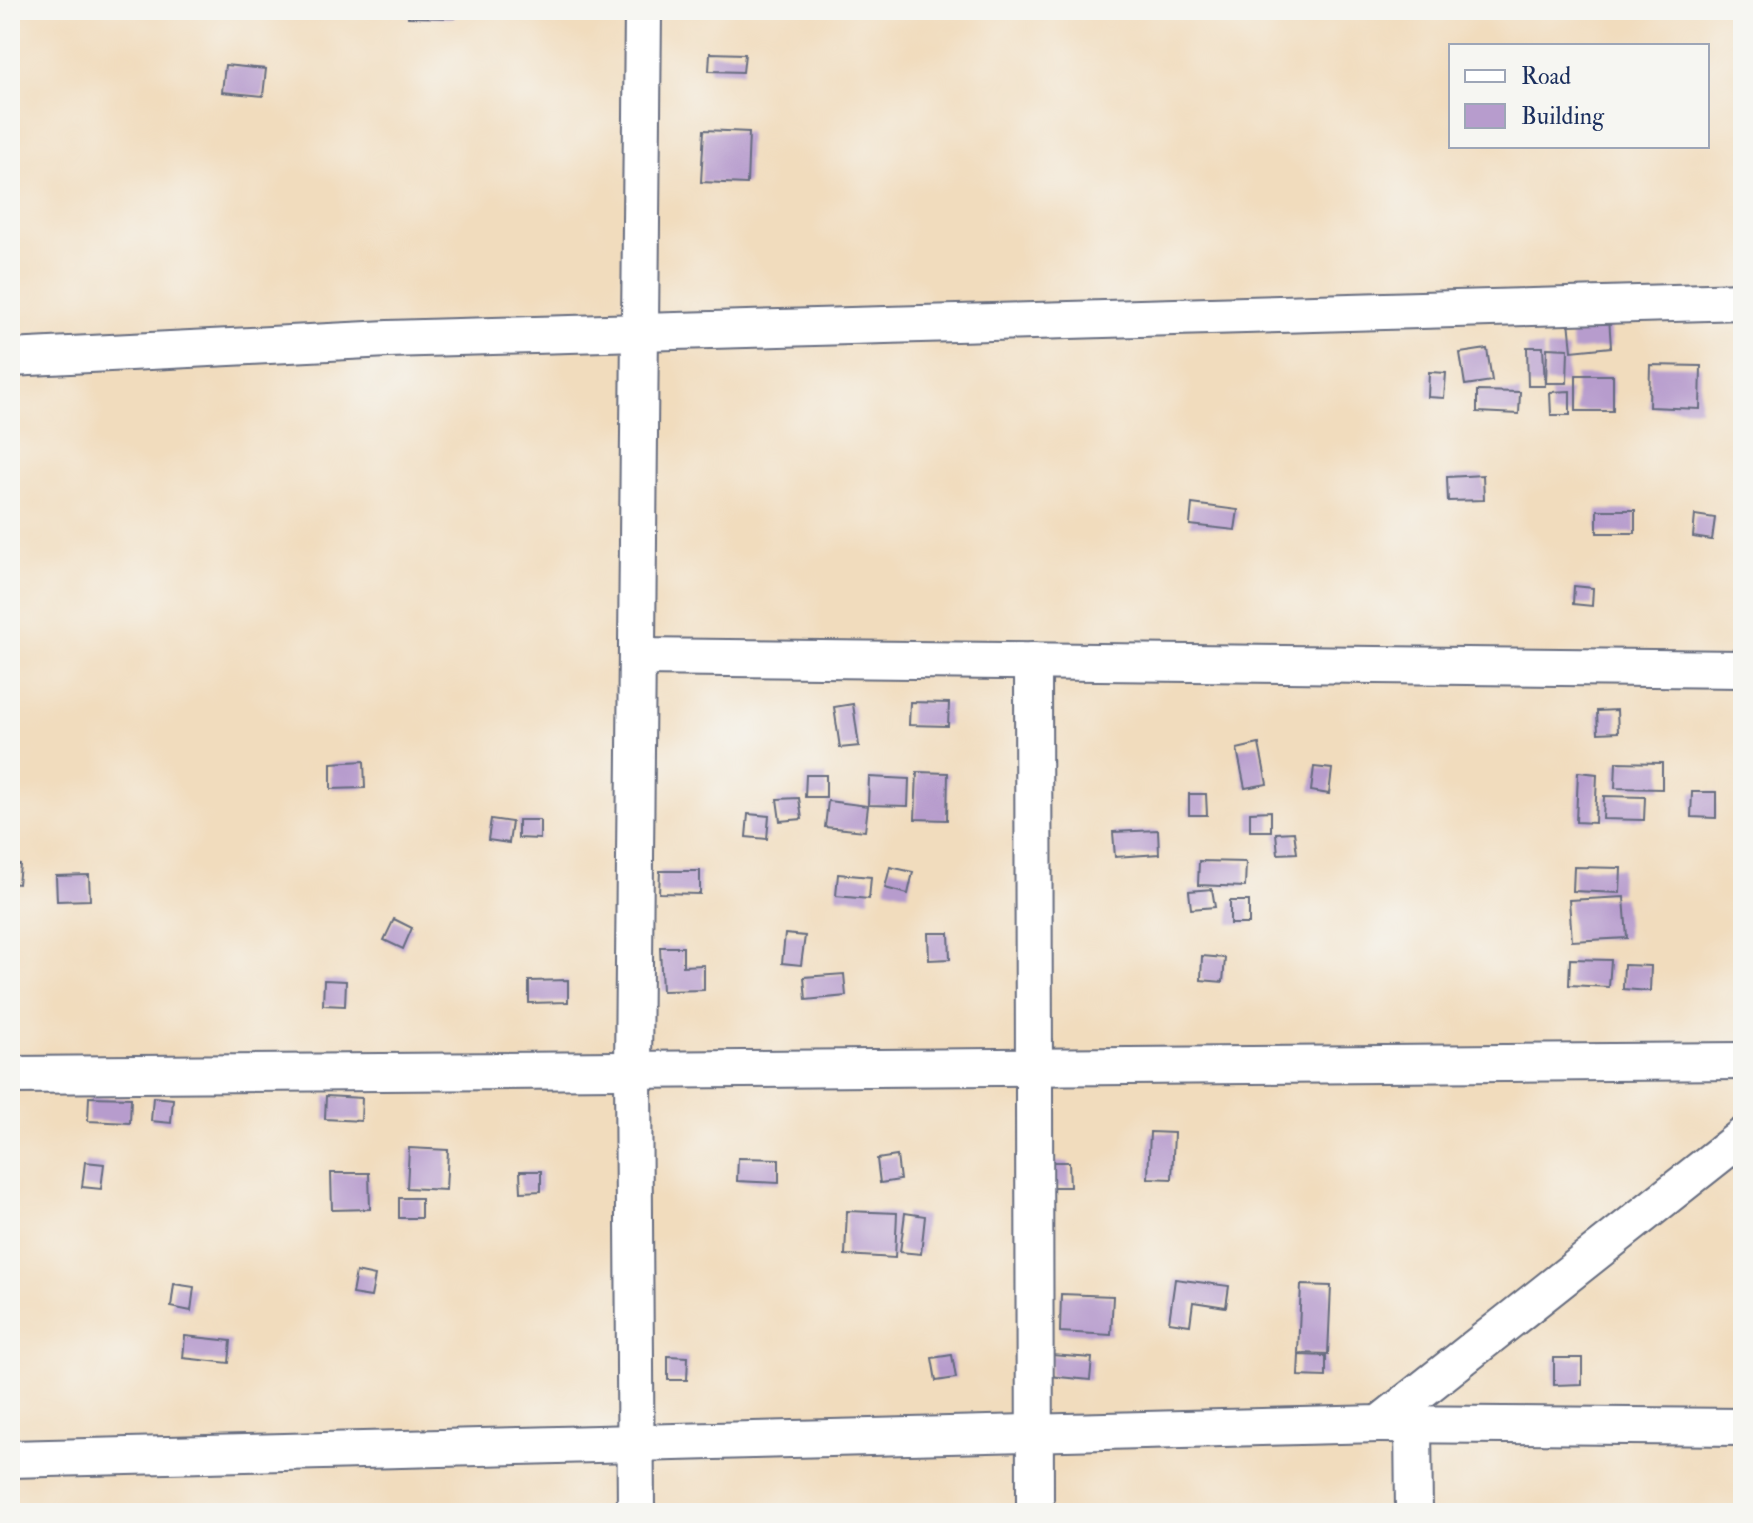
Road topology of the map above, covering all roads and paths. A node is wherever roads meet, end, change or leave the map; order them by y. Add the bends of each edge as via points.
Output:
1 (643, 10) edge
2 (1743, 301) edge
3 (639, 332) junction
4 (10, 358) edge
5 (637, 657) junction
6 (1033, 661) junction
7 (1743, 669) edge
8 (1743, 1061) edge
9 (1034, 1067) junction
10 (633, 1070) junction
11 (10, 1075) edge
12 (1743, 1136) edge
13 (1396, 1424) junction
14 (1743, 1427) edge
15 (1035, 1433) junction
16 (636, 1443) junction
17 (10, 1459) edge
18 (636, 1513) edge
19 (1035, 1513) edge
20 (1414, 1513) edge

1 - 3 street
2 - 3 street
3 - 4 street
3 - 5 street
5 - 6 street
5 - 10 street
6 - 7 street
6 - 9 street
8 - 9 street
9 - 10 street
9 - 15 street
10 - 11 street
10 - 16 street
12 - 13 street
13 - 14 street
13 - 15 street
13 - 20 street
15 - 16 street
15 - 19 street
16 - 17 street
16 - 18 street

